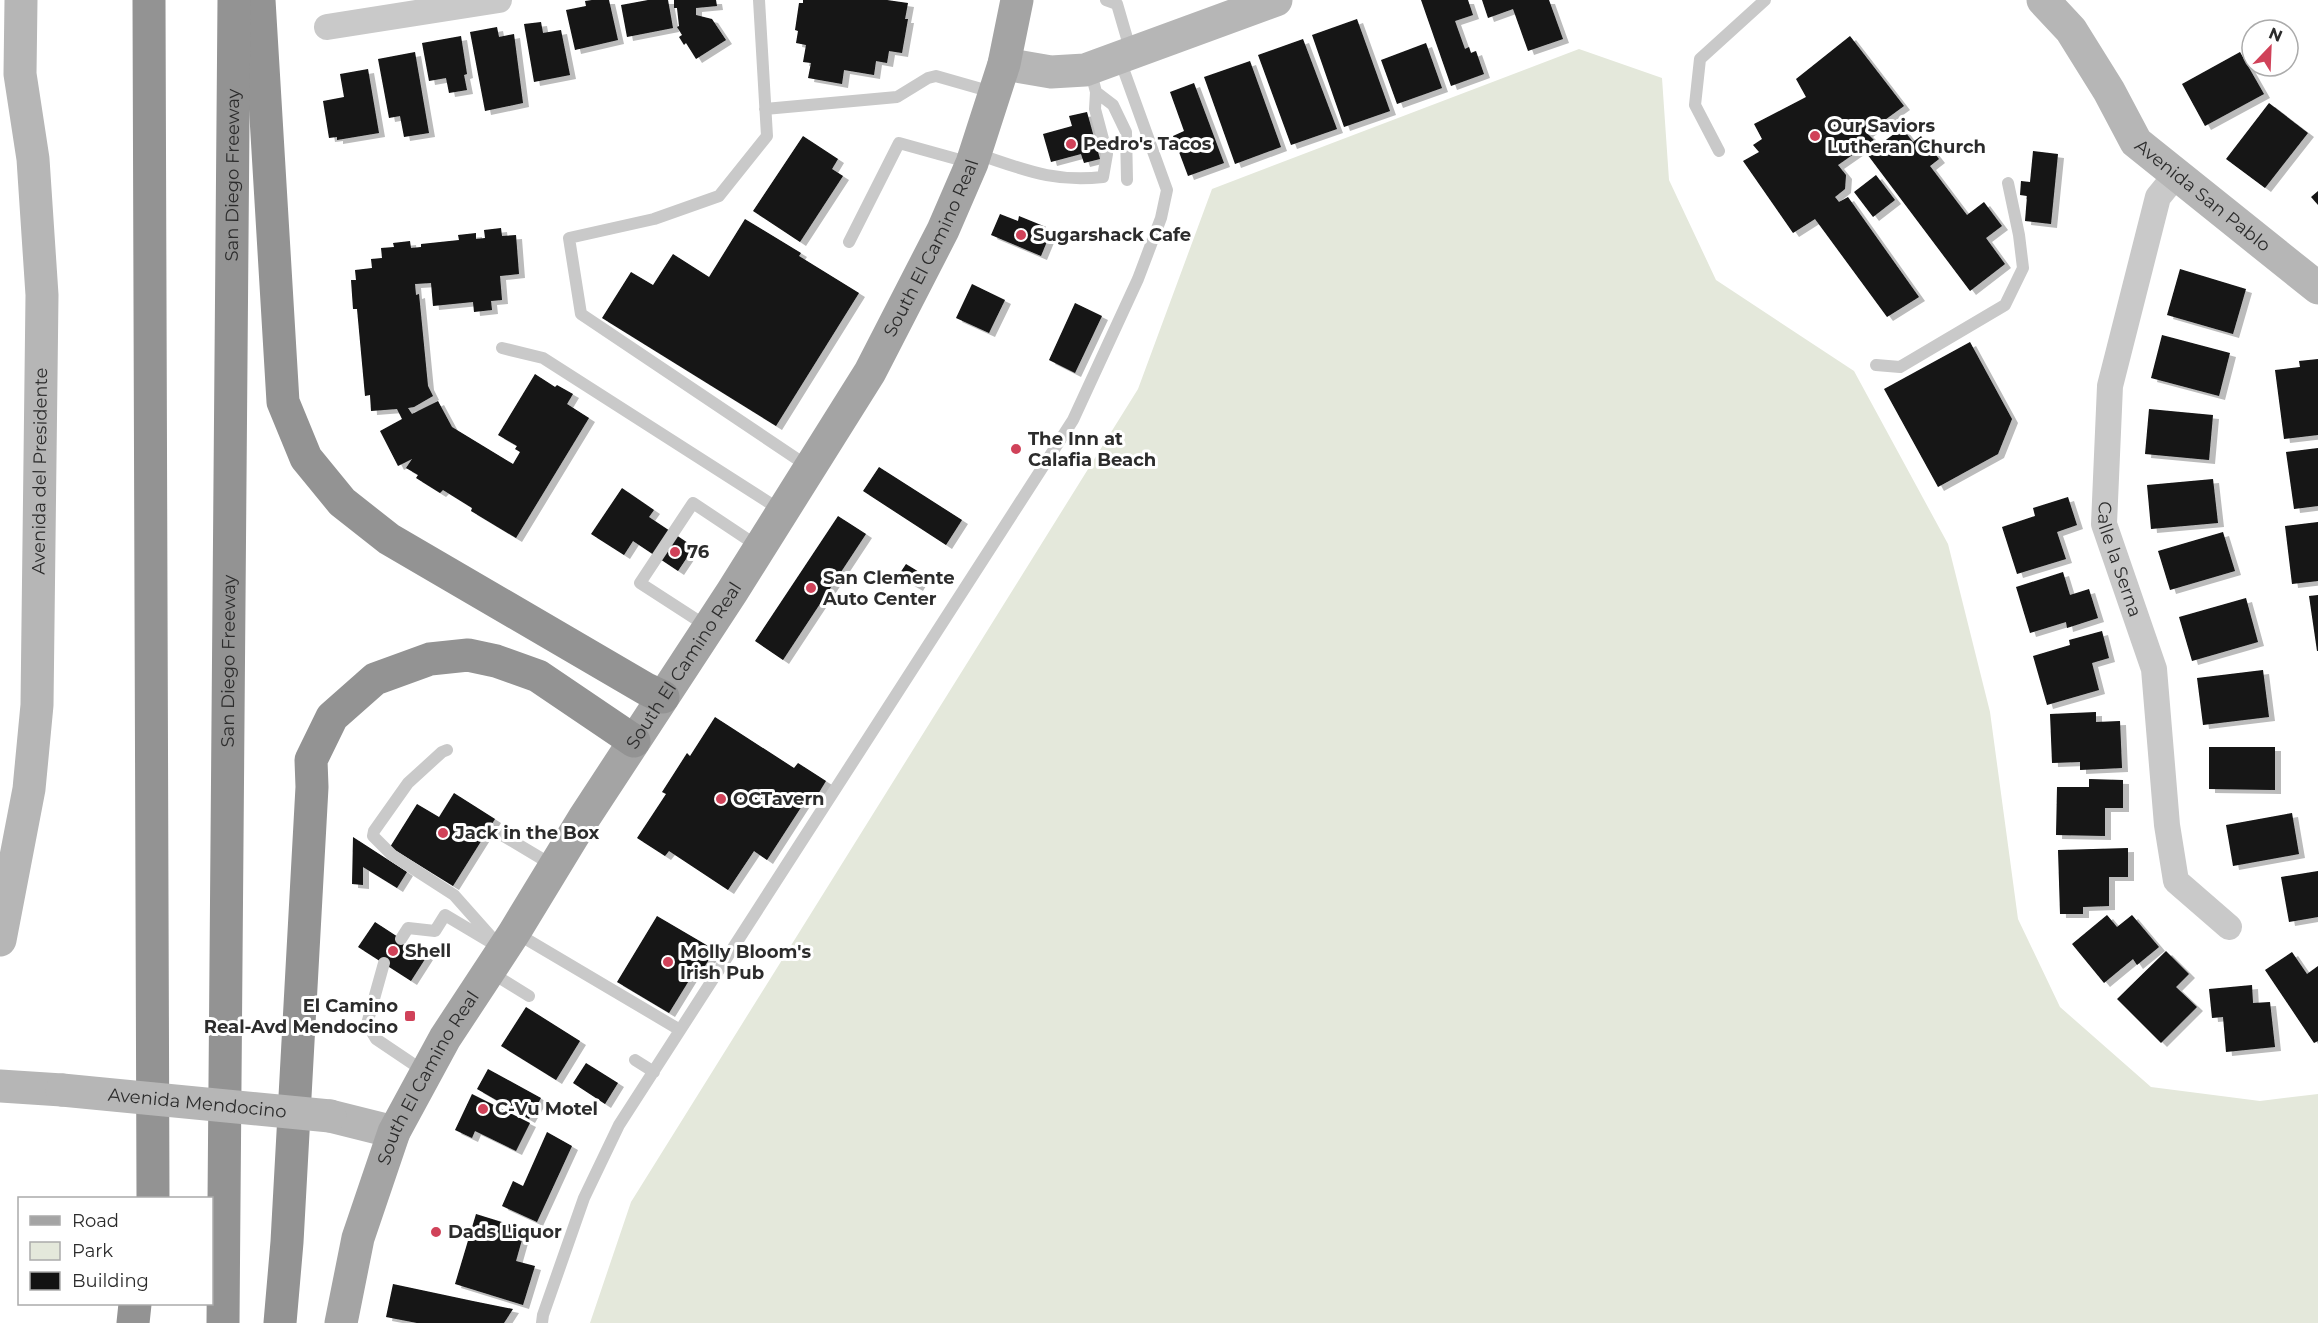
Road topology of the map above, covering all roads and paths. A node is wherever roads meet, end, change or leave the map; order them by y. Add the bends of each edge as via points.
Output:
1 (21, 0) edge
2 (149, 0) edge
3 (234, 0) edge
4 (259, 0) edge
5 (499, 0) edge
6 (759, 0) edge
7 (1017, 0) edge
8 (1106, 0) edge
9 (1276, 0) edge
10 (1765, 0) edge
11 (2043, 0) edge
12 (327, 27) dead end
13 (1109, 68) junction
14 (10, 77) edge
15 (999, 79) junction
16 (765, 109) junction
17 (1719, 151) dead end
18 (974, 158) junction
19 (2176, 175) junction
20 (1127, 180) dead end
21 (2008, 183) dead end
22 (849, 242) dead end
23 (2318, 288) edge
24 (502, 348) dead end
25 (1876, 364) dead end
26 (810, 467) junction
27 (783, 512) junction
28 (760, 547) junction
29 (709, 628) junction
30 (663, 697) junction
31 (634, 741) junction
32 (447, 750) dead end
33 (502, 836) dead end
34 (555, 866) junction
35 (2229, 927) dead end
36 (0, 939) edge
37 (401, 939) dead end
38 (502, 951) junction
39 (384, 963) dead end
40 (529, 996) dead end
41 (680, 1030) junction
42 (635, 1060) dead end
43 (654, 1071) junction
44 (426, 1073) junction
45 (0, 1086) edge
46 (394, 1132) junction
47 (154, 1155) junction
48 (148, 1197) edge
49 (153, 1197) edge
50 (135, 1305) edge
51 (153, 1305) edge
52 (133, 1323) edge
53 (152, 1323) edge
54 (223, 1323) edge
55 (280, 1323) edge
56 (341, 1323) edge
57 (542, 1323) edge

1 - 14 main road, Avenida del Presidente
2 - 47 highway
3 - 54 highway, San Diego Freeway
4 - 30 highway via 283,402 306,458 342,502 389,539
5 - 12 street
6 - 16 lane
7 - 15 main road, South El Camino Real
8 - 13 lane via 1117,4
9 - 13 main road
10 - 17 lane via 1700,59 1695,105
11 - 19 main road, Avenida San Pablo via 2071,30 2136,142
13 - 15 main road
13 - 18 lane via 1095,109 1107,154 1103,177 1078,180 1036,174
13 - 20 lane via 1113,105 1126,132
13 - 41 lane via 1167,190 1138,279 1073,420
14 - 36 main road, Avenida del Presidente via 33,159 42,295 38,705 29,789
15 - 16 lane via 936,76 897,97
15 - 18 main road, South El Camino Real
16 - 26 lane via 767,136 719,196 654,219 569,238 581,314
18 - 22 lane via 899,143
18 - 26 main road, South El Camino Real via 890,336
19 - 23 main road, Avenida San Pablo
19 - 35 street, Calle la Serna via 2158,198 2110,386 2104,524 2154,669 2167,825 2176,881
21 - 25 lane via 2023,268 2005,305 1900,367
24 - 27 lane via 543,358
26 - 27 main road, South El Camino Real
27 - 28 main road, South El Camino Real
28 - 29 main road, South El Camino Real
28 - 29 lane via 693,503 640,583
29 - 30 main road, South El Camino Real
30 - 31 main road, South El Camino Real
31 - 34 main road, South El Camino Real
31 - 55 highway via 538,676 468,655 430,659 375,679 332,717 311,760
32 - 38 lane via 408,783 373,836 392,855 454,895
33 - 34 lane
34 - 38 main road, South El Camino Real
37 - 38 lane via 408,928 435,931 445,915
38 - 40 lane
38 - 41 lane via 586,974
38 - 44 main road, South El Camino Real
39 - 44 lane via 367,1024 376,1039
41 - 43 lane
42 - 43 lane
43 - 57 lane via 619,1125 584,1198
44 - 46 main road, South El Camino Real
45 - 46 main road, Avenida Mendocino, bridge via 330,1116
46 - 56 main road, South El Camino Real via 358,1238
47 - 48 highway
47 - 49 highway
50 - 52 highway
51 - 53 highway

